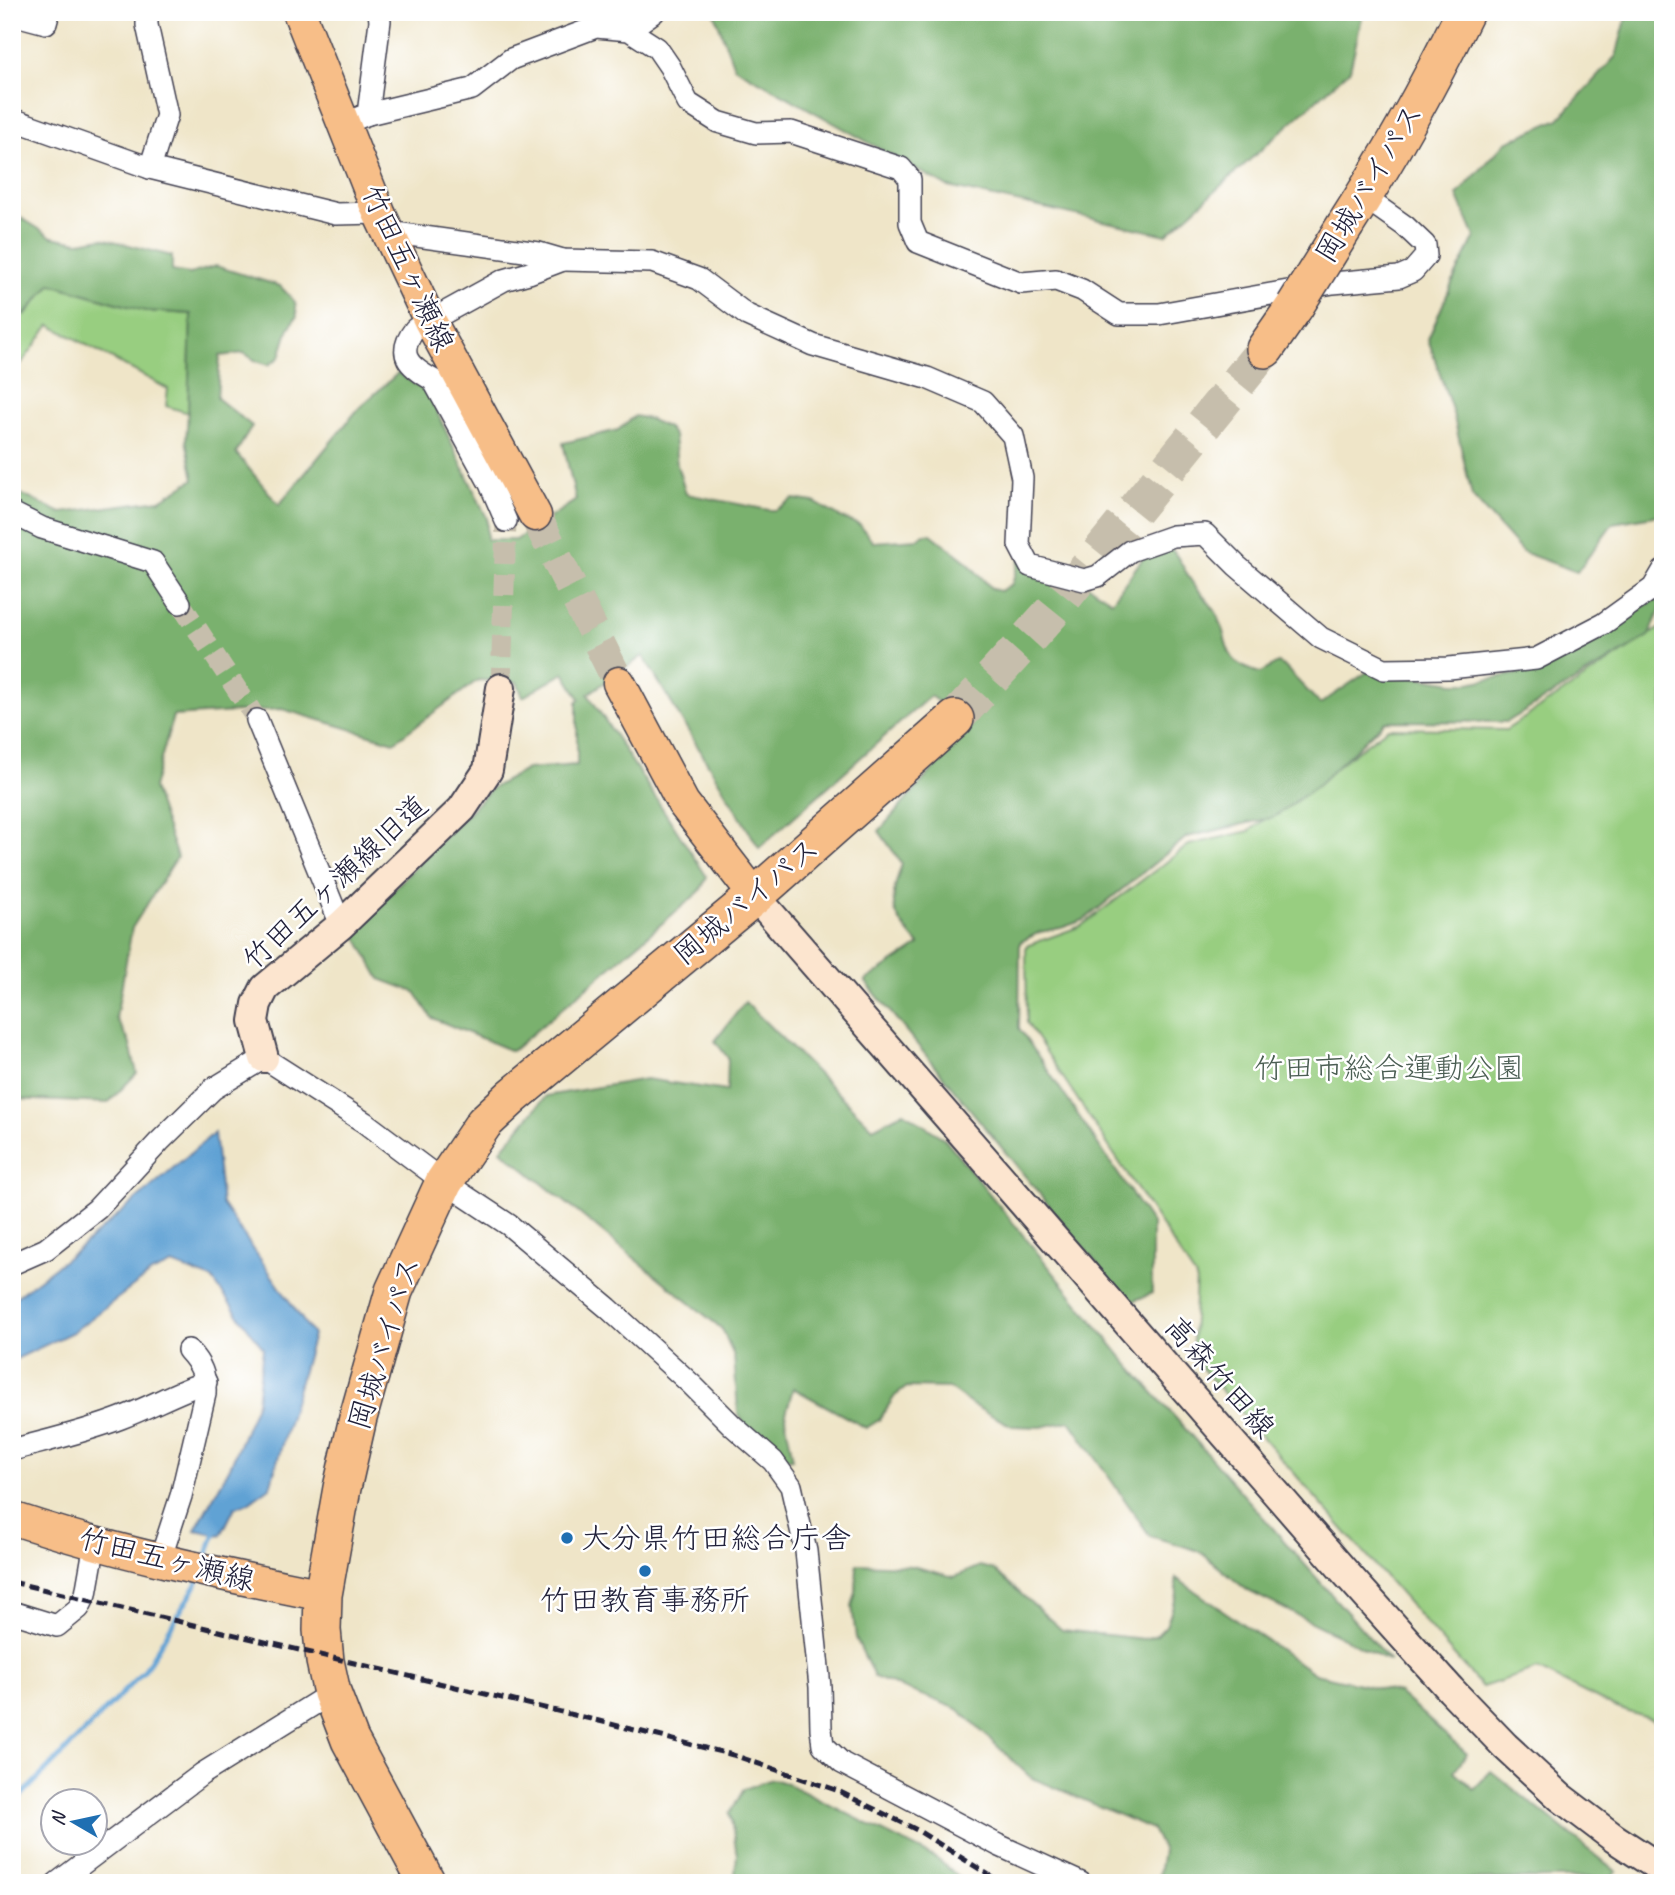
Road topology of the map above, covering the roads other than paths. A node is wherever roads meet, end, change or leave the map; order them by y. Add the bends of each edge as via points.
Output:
1 (49, 12) edge
2 (147, 12) edge
3 (299, 12) edge
4 (379, 12) edge
5 (654, 12) edge
6 (1465, 12) edge
7 (12, 14) edge
8 (629, 30) junction
9 (12, 119) edge
10 (356, 119) junction
11 (150, 168) junction
12 (1355, 210) junction
13 (384, 222) junction
14 (563, 260) junction
15 (430, 321) junction
16 (1265, 349) tunnel mouth
17 (12, 513) edge
18 (521, 518) tunnel mouth
19 (1663, 571) edge
20 (180, 603) tunnel mouth
21 (619, 683) tunnel mouth
22 (501, 688) tunnel mouth
23 (955, 719) tunnel mouth
24 (257, 720) tunnel mouth
25 (755, 896) junction
26 (341, 925) junction
27 (264, 1058) junction
28 (444, 1182) junction
29 (12, 1264) edge
30 (188, 1350) dead end
31 (206, 1382) junction
32 (12, 1450) edge
33 (12, 1518) edge
34 (95, 1543) junction
35 (170, 1562) junction
36 (323, 1595) junction
37 (12, 1612) edge
38 (332, 1693) junction
39 (1663, 1870) edge
40 (57, 1883) edge
41 (427, 1883) edge
42 (1081, 1883) edge

1 - 7 street via 46,23
2 - 11 street via 167,115
3 - 10 main road, 竹田五ヶ瀬線
4 - 10 street
5 - 8 street
6 - 12 highway, 岡城バイパス
8 - 10 street via 596,27 511,59 472,89
8 - 12 street via 657,48 688,103 718,122 756,133 791,132 901,168 910,179 910,223 918,242 1021,283 1056,280 1073,286 1119,314 1158,314 1333,283 1399,277 1413,271 1426,256 1425,245 1405,226
9 - 11 street
10 - 13 main road, 竹田五ヶ瀬線
11 - 13 street
12 - 16 highway, 岡城バイパス, bridge
13 - 14 street
13 - 15 main road, 竹田五ヶ瀬線
14 - 15 street via 505,280
14 - 19 street via 652,262 699,279 747,315 813,345 927,378 983,402 1013,436 1023,478 1019,545 1030,566 1084,580 1098,576 1130,551 1173,536 1205,534 1321,638 1384,669 1536,659 1603,624 1653,588
15 - 18 main road, 竹田五ヶ瀬線
17 - 20 street via 42,528 153,562
21 - 25 main road via 682,803
22 - 26 main road, 竹田五ヶ瀬線旧道 via 488,770 462,809
23 - 25 highway, 岡城バイパス
24 - 26 street
25 - 28 highway, 岡城バイパス via 513,1096 484,1123
25 - 39 main road, 高森竹田線 via 1451,1690 1560,1797
26 - 27 main road, 竹田五ヶ瀬線旧道 via 265,988 254,1021
27 - 28 street via 364,1122
27 - 29 street via 213,1090 97,1209 46,1249
28 - 36 highway, 岡城バイパス via 394,1291 358,1418
28 - 42 street via 509,1225 608,1308 773,1461 791,1486 806,1551 823,1745 842,1763
30 - 31 street via 199,1362
31 - 32 street via 84,1432
31 - 35 street
33 - 34 main road, 竹田五ヶ瀬線
34 - 35 main road, 竹田五ヶ瀬線
34 - 37 street via 79,1608 57,1626
35 - 36 main road, 竹田五ヶ瀬線
36 - 38 highway, 岡城バイパス via 322,1630
38 - 40 street via 202,1774
38 - 41 highway, 岡城バイパス via 350,1740

